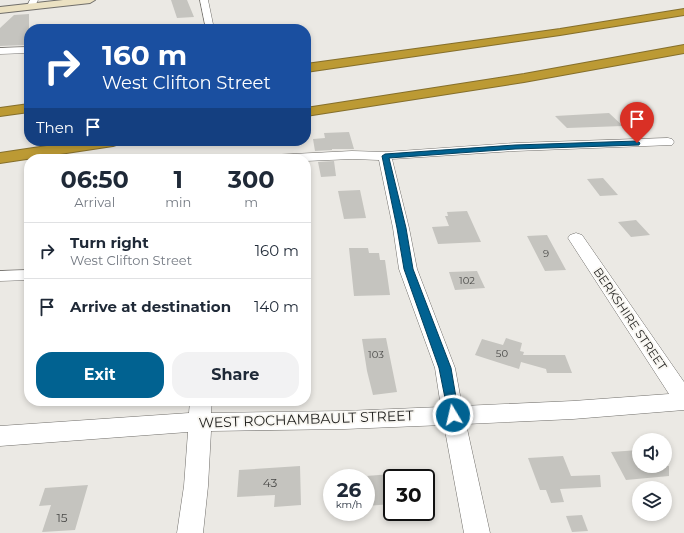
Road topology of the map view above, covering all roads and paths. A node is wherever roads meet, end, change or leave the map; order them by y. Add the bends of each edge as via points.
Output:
1 (90, 0) edge
2 (204, 0) edge
3 (33, 3) edge
4 (17, 8) junction
5 (0, 9) edge
6 (684, 12) edge
7 (0, 13) edge
8 (209, 24) edge
9 (684, 49) edge
10 (24, 50) edge
11 (0, 51) edge
12 (311, 67) edge
13 (24, 109) edge
14 (311, 111) edge
15 (0, 112) edge
16 (668, 142) dead end
17 (80, 146) edge
18 (24, 154) edge
19 (27, 154) edge
20 (385, 156) junction
21 (311, 157) edge
22 (0, 158) edge
23 (576, 238) dead end
24 (24, 275) edge
25 (0, 276) edge
26 (684, 400) edge
27 (200, 411) edge
28 (453, 415) junction
29 (0, 436) edge
30 (190, 533) edge
31 (477, 533) edge

1 - 3 main road
2 - 8 street
3 - 4 main road
4 - 5 main road
4 - 7 main road
6 - 12 highway
9 - 14 highway via 524,78
10 - 11 street
13 - 15 highway
16 - 20 street via 515,147
17 - 19 highway
18 - 22 highway
20 - 21 street
20 - 28 street via 402,228 408,269 445,368
23 - 26 street, BERKSHIRE STREET
24 - 25 street
26 - 28 street, WEST ROCHAMBAULT STREET via 573,410
27 - 28 street, WEST ROCHAMBAULT STREET via 345,420
27 - 29 street, WEST ROCHAMBAULT STREET
27 - 30 street via 196,486
28 - 31 street

